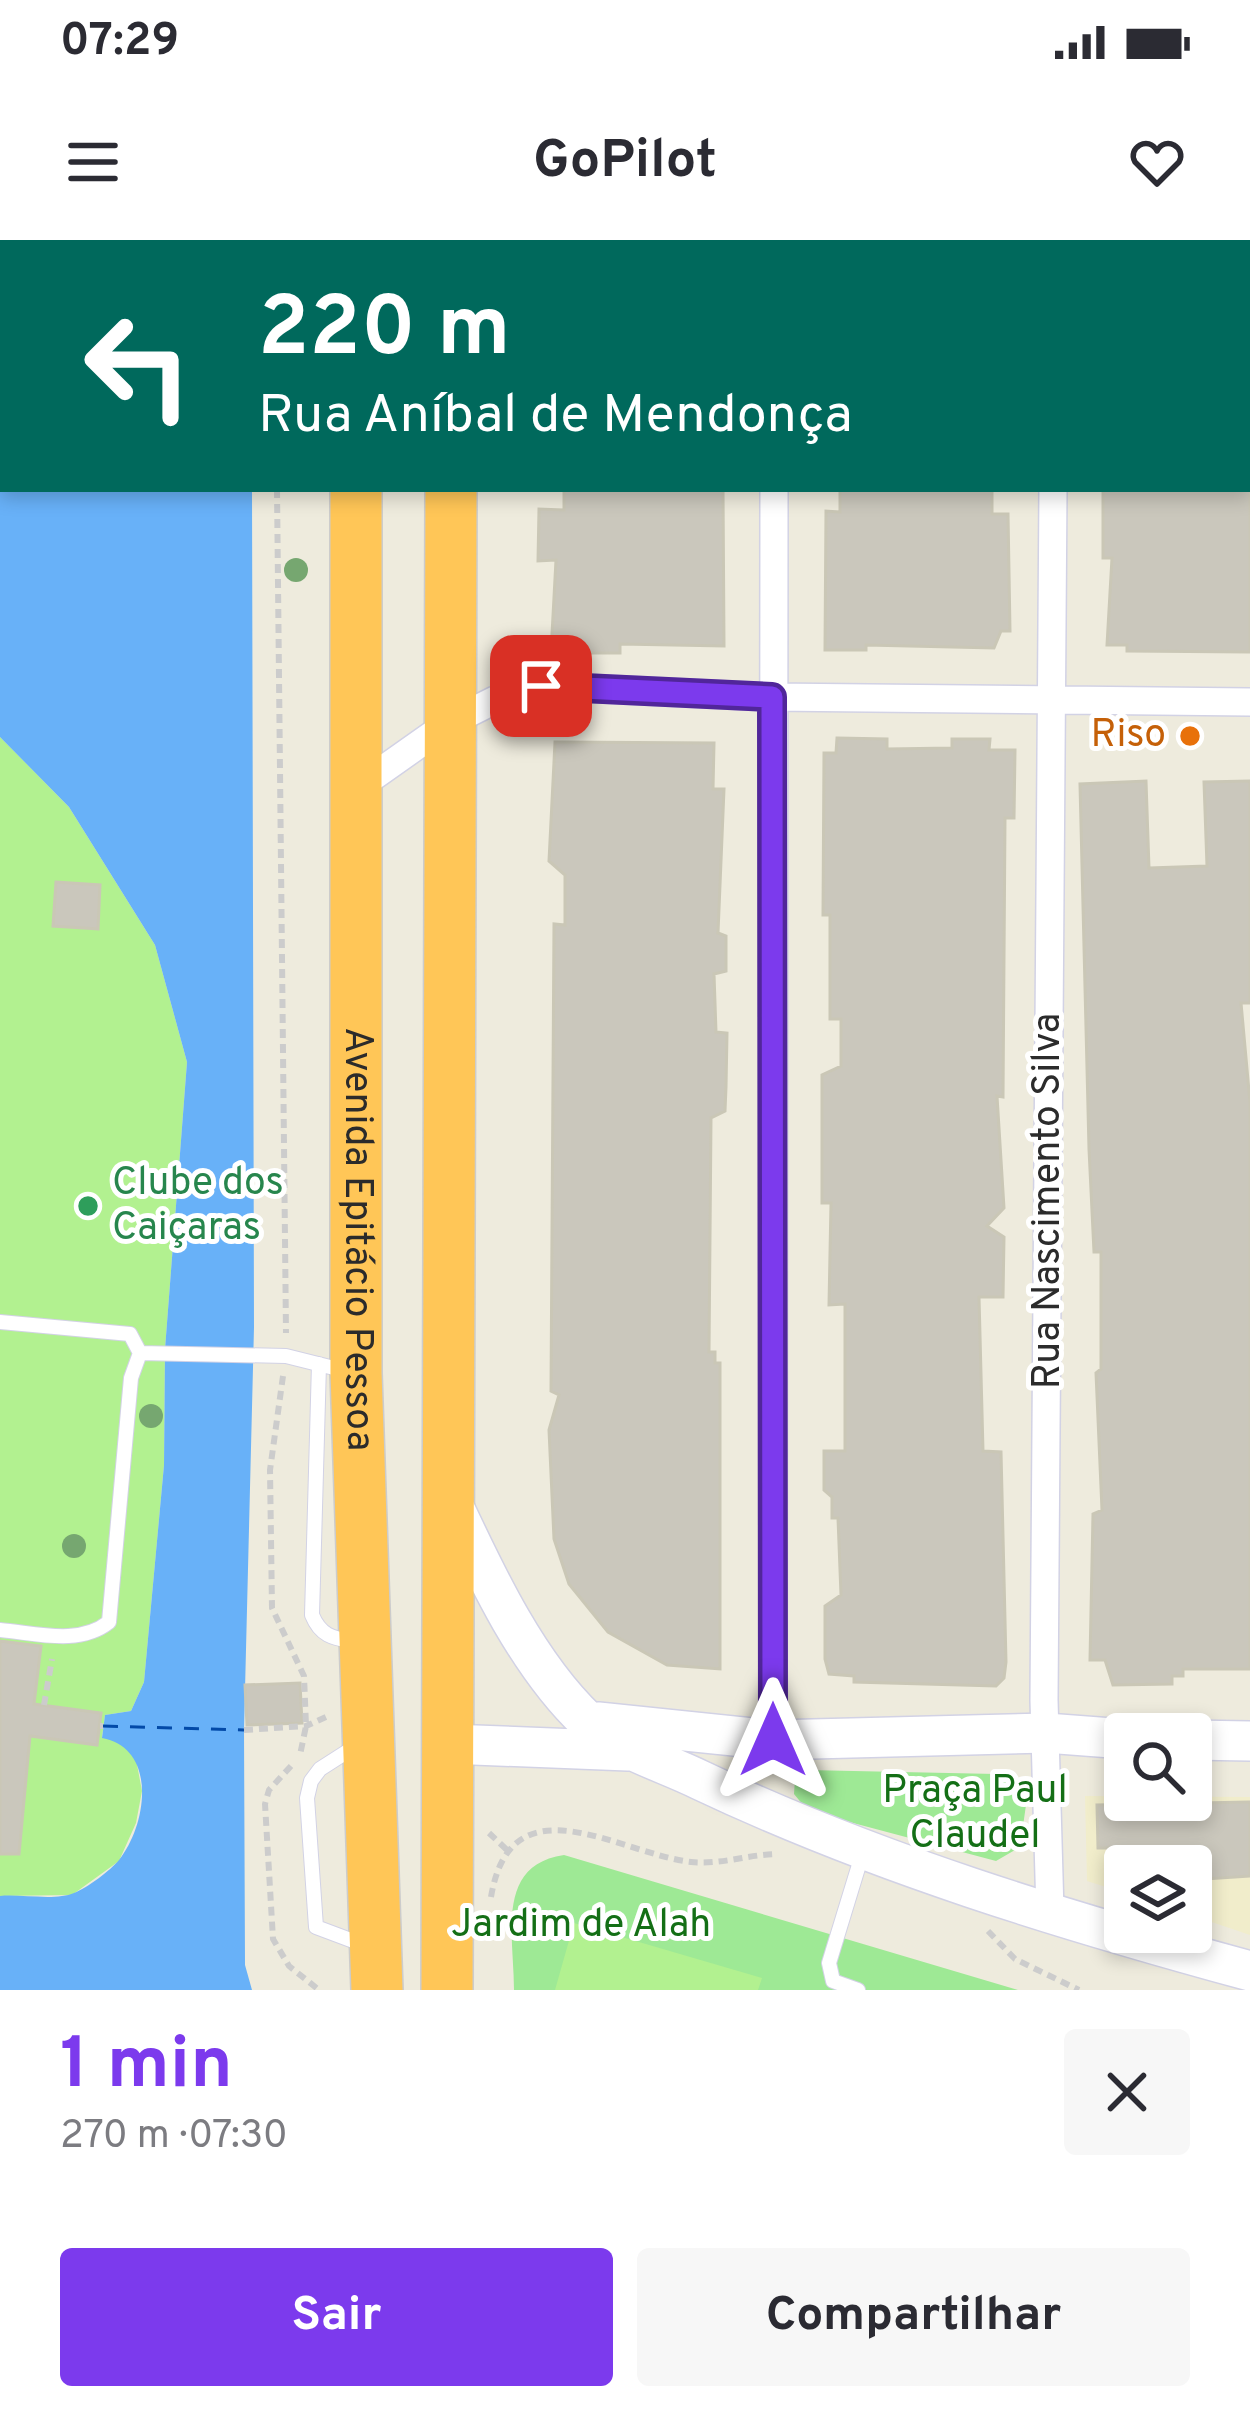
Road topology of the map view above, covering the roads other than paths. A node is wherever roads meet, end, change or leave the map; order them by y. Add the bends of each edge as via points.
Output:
1 (356, 492) edge
2 (451, 492) edge
3 (774, 492) edge
4 (1053, 492) edge
5 (772, 697) junction
6 (1053, 700) junction
7 (1250, 702) edge
8 (449, 723) junction
9 (357, 788) junction
10 (0, 1322) edge
11 (144, 1351) junction
12 (338, 1369) junction
13 (448, 1494) junction
14 (0, 1630) edge
15 (367, 1719) junction
16 (587, 1721) junction
17 (1046, 1733) junction
18 (1104, 1737) edge
19 (773, 1740) junction
20 (1212, 1740) edge
21 (1250, 1741) edge
22 (449, 1744) junction
23 (640, 1752) junction
24 (372, 1794) junction
25 (748, 1805) junction
26 (863, 1850) junction
27 (1050, 1912) junction
28 (376, 1969) edge
29 (1250, 1971) edge
30 (448, 1990) edge
31 (858, 1990) edge

1 - 9 highway, Avenida Epitácio Pessoa
2 - 8 highway
3 - 5 street
4 - 6 street, Rua Nascimento Silva
5 - 6 street
5 - 8 street via 541,686
5 - 19 street
6 - 7 street
6 - 17 street, Rua Nascimento Silva
8 - 9 street
8 - 13 highway
9 - 12 highway, Avenida Epitácio Pessoa
10 - 11 lane via 130,1334
11 - 12 lane via 286,1356
11 - 14 lane via 131,1378 109,1622 94,1634 67,1636
12 - 15 highway, Avenida Epitácio Pessoa
13 - 16 main road via 505,1607
13 - 22 highway
15 - 24 highway, Avenida Epitácio Pessoa
15 - 28 lane via 320,1768 307,1798 316,1927
16 - 19 main road
16 - 23 main road
17 - 18 main road
17 - 19 main road
17 - 27 street, Rua Nascimento Silva
19 - 25 main road via 750,1775
20 - 21 main road
22 - 23 main road
22 - 24 highway via 427,1750
22 - 30 highway
23 - 25 main road
24 - 28 highway, Avenida Epitácio Pessoa
25 - 26 main road
26 - 27 main road
26 - 31 lane via 829,1964 833,1981
27 - 29 main road

